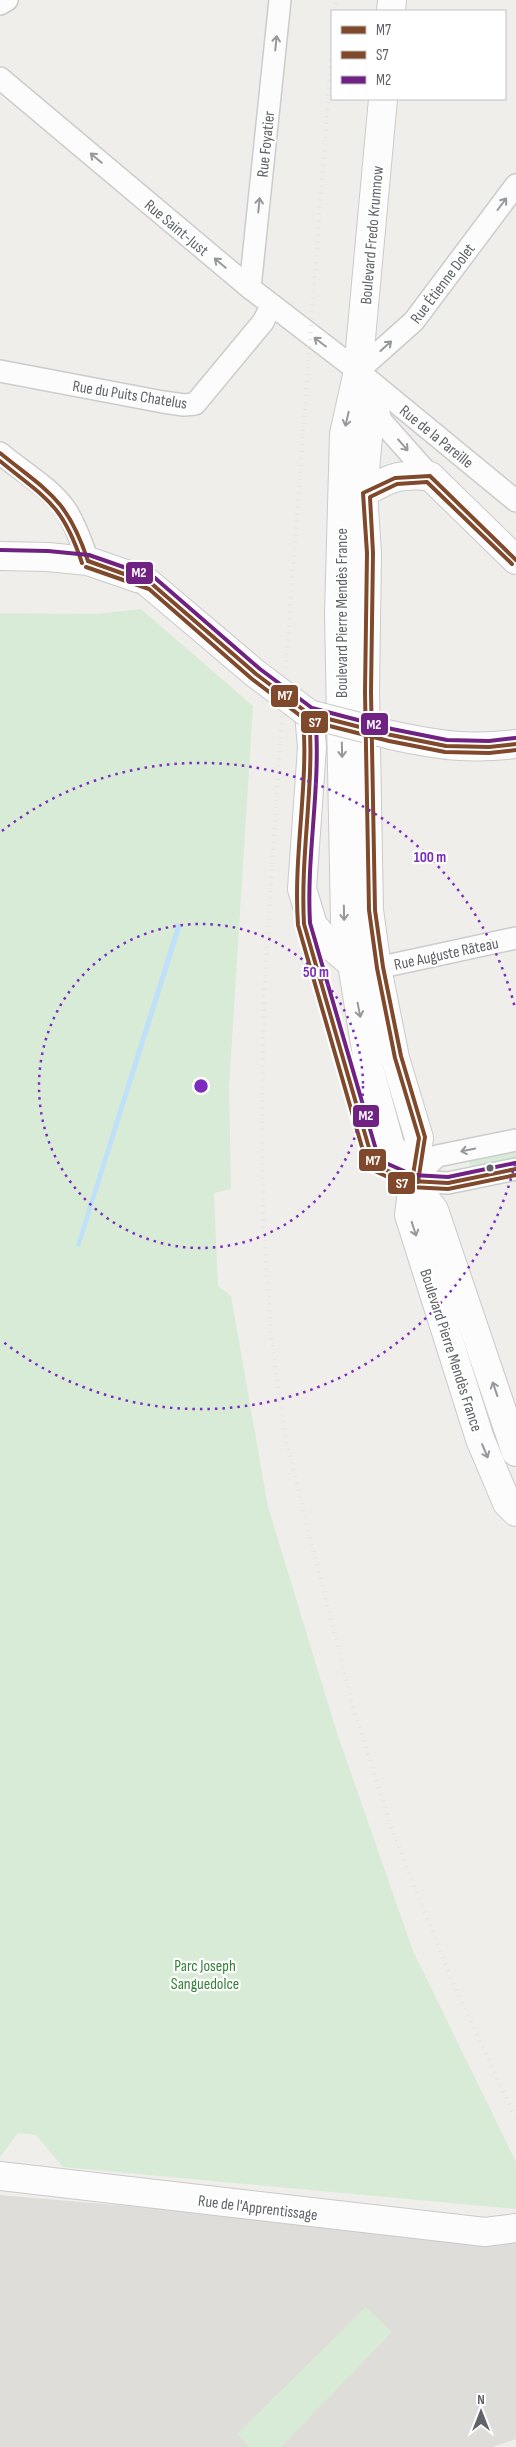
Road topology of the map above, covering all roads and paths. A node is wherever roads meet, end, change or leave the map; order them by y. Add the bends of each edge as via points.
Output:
1 (7, 0) edge
2 (280, 0) edge
3 (0, 4) edge
4 (0, 78) edge
5 (383, 100) edge
6 (516, 185) edge
7 (250, 288) junction
8 (272, 305) junction
9 (0, 371) edge
10 (358, 372) junction
11 (376, 415) junction
12 (0, 453) edge
13 (430, 476) junction
14 (362, 493) junction
15 (516, 501) edge
16 (0, 556) edge
17 (514, 556) edge
18 (88, 561) junction
19 (309, 714) junction
20 (516, 744) edge
21 (516, 938) edge
22 (350, 962) junction
23 (377, 968) junction
24 (516, 1140) edge
25 (516, 1169) edge
26 (412, 1182) junction
27 (516, 1452) edge
28 (516, 1512) edge
29 (0, 2176) edge
30 (516, 2228) edge

1 - 3 street
7 -> 2 street, Rue Foyatier
7 -> 4 street, Rue Saint-Just
5 - 10 main road, Boulevard Fredo Krumnow
10 -> 6 street, Rue Étienne Dolet via 414,322
7 - 8 street, Rue Saint-Just
8 - 9 street, Rue du Puits Chatelus via 263,322 195,404 163,402
10 -> 8 street, Rue Saint-Just
10 - 11 main road
10 - 15 street, Rue de la Pareille
10 -> 22 main road, Boulevard Pierre Mendès France via 344,434 339,605 345,921
11 -> 13 street, Rue de la Pareille
11 - 14 main road, Boulevard Pierre Mendès France via 368,436
12 - 18 street via 65,509
13 - 14 main road via 403,474
13 - 17 main road, Rue de la Pareille
14 - 23 main road, Boulevard Pierre Mendès France via 367,554 365,692 369,910
16 - 18 main road
18 - 19 main road, bridge via 146,581
19 - 20 main road, bridge via 391,736 446,746
19 - 22 main road via 312,747 302,889 313,925
21 - 23 street, Rue Auguste Râteau
22 -> 26 main road, Boulevard Pierre Mendès France via 369,1068 390,1145
23 - 26 main road, Boulevard Pierre Mendès France via 395,1058 419,1138
24 -> 26 street via 438,1156
25 - 26 street via 448,1183
27 -> 26 main road, Boulevard Pierre Mendès France via 434,1210
26 -> 28 main road, Boulevard Pierre Mendès France via 409,1215 480,1439 507,1503
29 - 30 main road, Rue de l'Apprentissage via 485,2232

